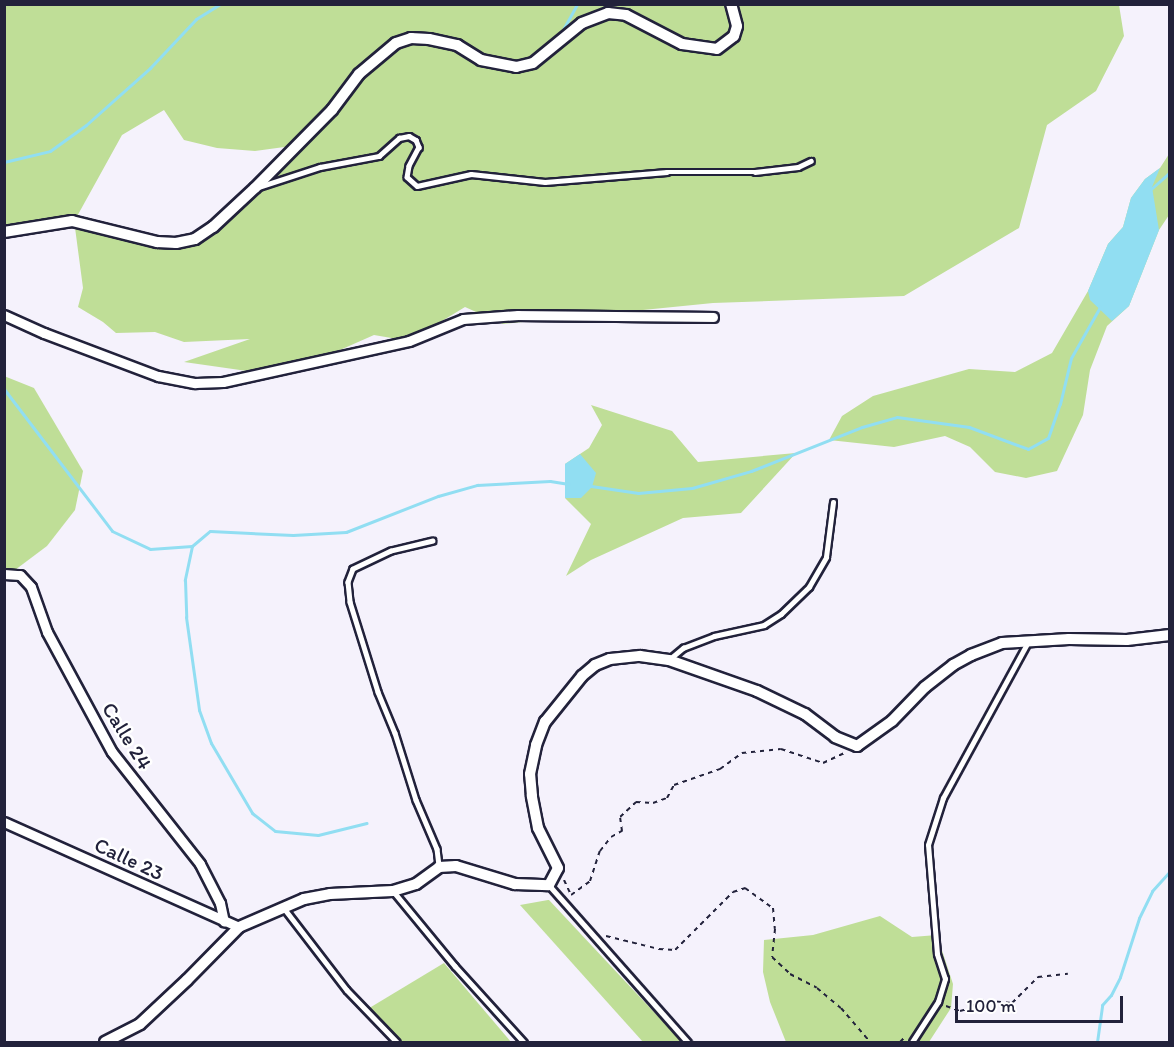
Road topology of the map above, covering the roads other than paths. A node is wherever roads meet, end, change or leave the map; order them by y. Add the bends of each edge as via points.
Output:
1 (731, 4) edge
2 (811, 161) dead end
3 (255, 188) junction
4 (4, 232) edge
5 (4, 315) edge
6 (713, 317) dead end
7 (833, 502) dead end
8 (433, 541) dead end
9 (4, 574) edge
10 (1170, 635) edge
11 (1028, 641) junction
12 (669, 660) junction
13 (4, 822) edge
14 (439, 867) junction
15 (549, 885) junction
16 (393, 891) junction
17 (284, 908) junction
18 (224, 922) junction
19 (239, 927) junction
20 (105, 1042) edge
21 (398, 1042) edge
22 (524, 1042) edge
23 (688, 1042) edge
24 (912, 1042) edge

1 - 3 street via 734,36 717,49 682,44 626,15 608,13 582,23 533,63 516,67 481,60 457,45 429,39 411,38 396,43 359,74 332,110
2 - 3 lane via 798,167 755,172 667,172 545,182 471,174 417,186 407,177 419,147 408,136 399,138 379,156 320,167
3 - 4 street via 195,239 176,243 72,221
5 - 6 street via 158,376 195,383 223,382 409,341 463,319 518,315
7 - 12 lane via 826,557 809,587 781,614 764,625 714,636 683,648
8 - 14 lane via 391,551 353,569 348,582 350,602 378,693 437,849
9 - 18 street, Calle 24 via 20,575 31,587 47,632 112,752 200,864 220,903
10 - 11 street via 1127,640
11 - 12 street via 1002,643 952,665 892,722 857,746 758,691
11 - 24 lane via 943,798 928,845 937,954 945,979 938,1002
12 - 15 street via 640,656 595,665 545,722 530,774 538,828 558,868
13 - 18 street, Calle 23
14 - 15 street via 456,866 516,884
14 - 16 street via 416,884
15 - 23 lane
16 - 17 street via 330,894
16 - 22 lane
17 - 19 street
17 - 21 lane via 347,990
18 - 19 street, Calle 23
19 - 20 street via 140,1024

